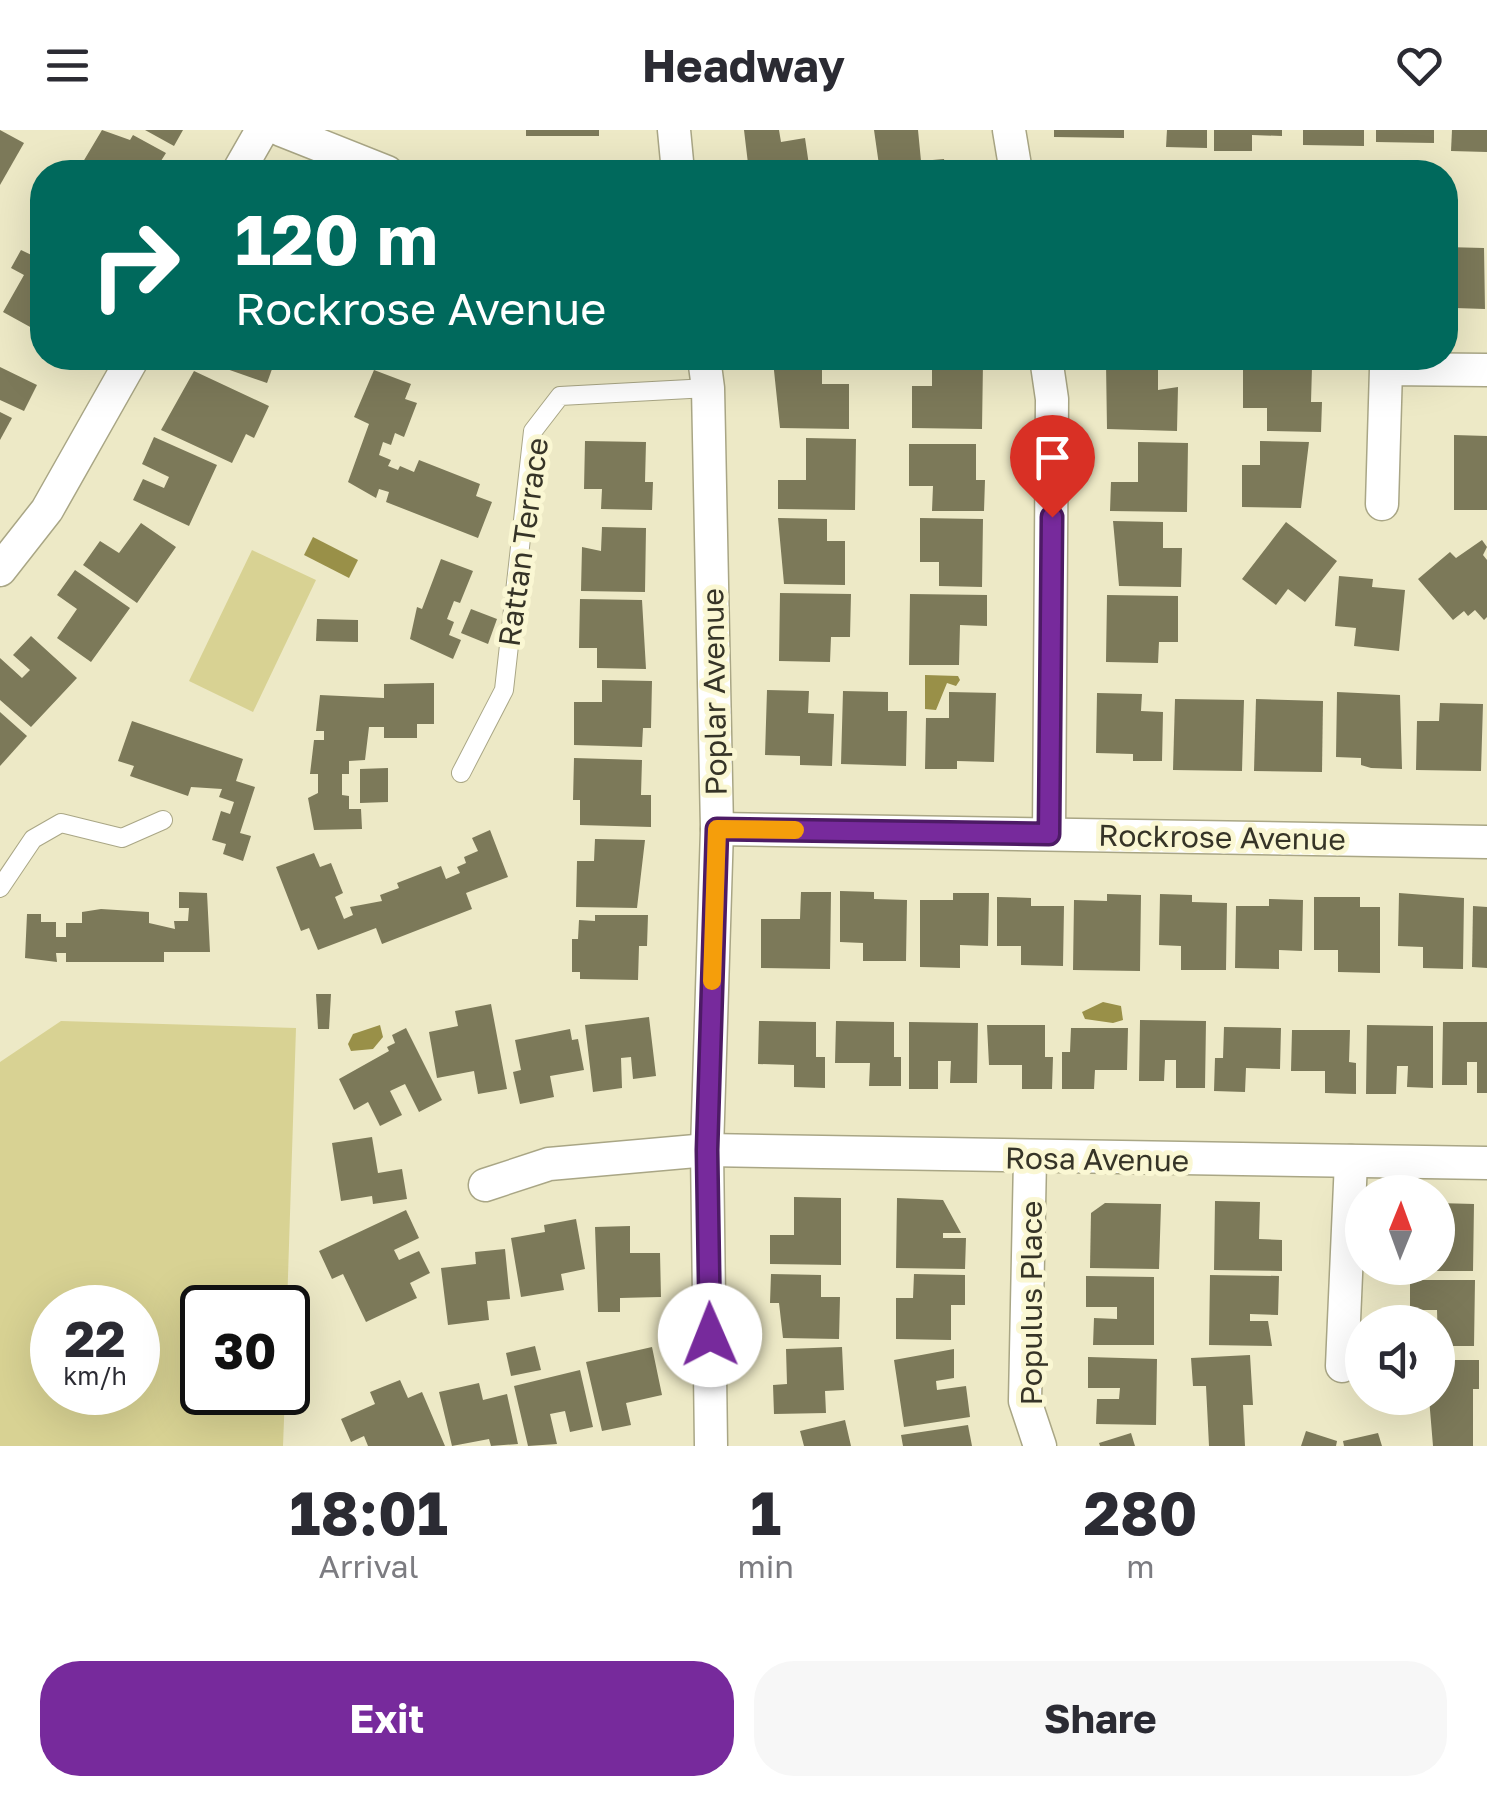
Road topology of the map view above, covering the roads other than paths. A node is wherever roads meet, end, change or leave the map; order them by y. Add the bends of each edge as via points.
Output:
1 (262, 130) edge
2 (281, 130) edge
3 (674, 130) edge
4 (1009, 130) edge
5 (245, 160) edge
6 (357, 160) edge
7 (677, 160) edge
8 (1014, 160) edge
9 (126, 370) edge
10 (1048, 370) edge
11 (1386, 370) edge
12 (1458, 370) edge
13 (1487, 370) edge
14 (706, 373) edge
15 (1382, 504) dead end
16 (0, 570) edge
17 (461, 773) dead end
18 (163, 820) dead end
19 (717, 829) junction
20 (1049, 834) junction
21 (1487, 842) edge
22 (0, 888) edge
23 (707, 1150) junction
24 (1030, 1159) junction
25 (1350, 1161) junction
26 (1487, 1163) edge
27 (484, 1185) dead end
28 (1342, 1366) dead end
29 (711, 1446) edge
30 (1040, 1446) edge

1 - 5 street
2 - 6 street
3 - 7 street
4 - 8 street
9 - 16 street via 47,510
10 - 20 street
11 - 15 street
12 - 13 street
14 - 17 lane, Rattan Terrace via 560,396 533,431 504,690
14 - 19 street, Poplar Avenue
18 - 22 lane via 122,838 61,823 33,839
19 - 20 street, Rockrose Avenue
19 - 23 street, Poplar Avenue
20 - 21 street, Rockrose Avenue
23 - 24 street, Rosa Avenue
23 - 27 street, Rosa Avenue via 549,1164
23 - 29 street, Poplar Avenue
24 - 25 street, Rosa Avenue
24 - 30 street, Populus Place via 1025,1401
25 - 26 street, Rosa Avenue
25 - 28 street

